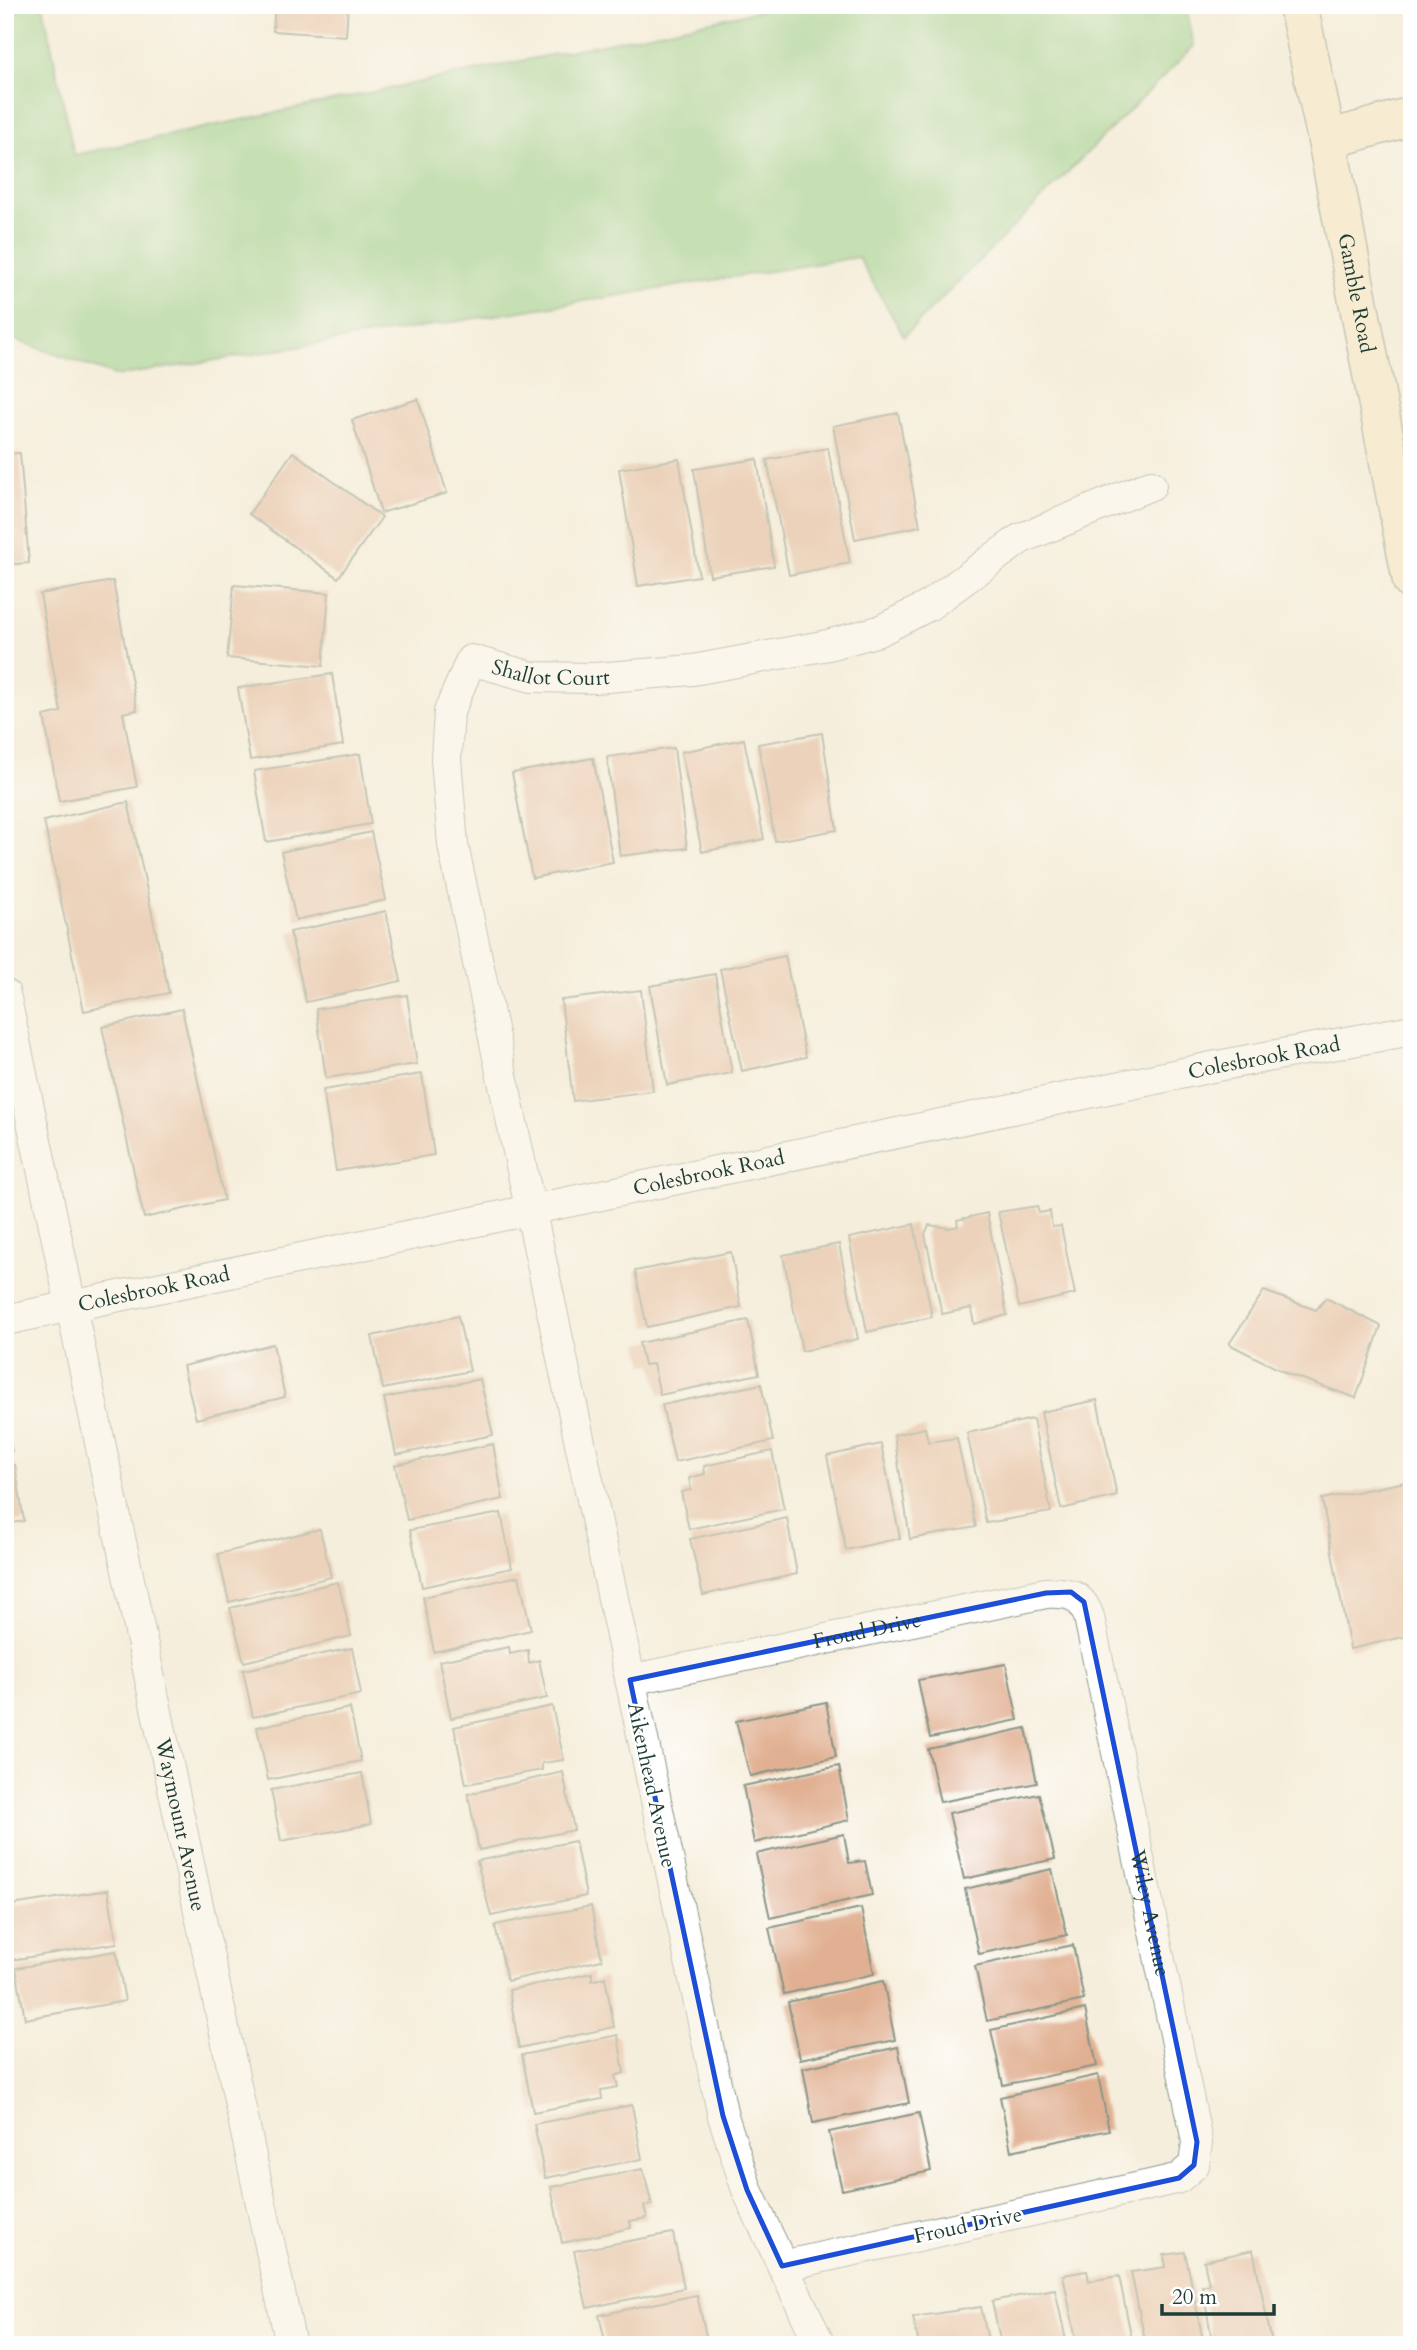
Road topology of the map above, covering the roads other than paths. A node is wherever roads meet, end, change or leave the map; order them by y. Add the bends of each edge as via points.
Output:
1 (1298, 5) edge
2 (1412, 117) edge
3 (1327, 140) junction
4 (1151, 485) dead end
5 (1412, 581) edge
6 (5, 994) edge
7 (1412, 1030) edge
8 (532, 1209) junction
9 (72, 1305) junction
10 (5, 1320) edge
11 (1089, 1617) joint
12 (630, 1680) junction
13 (1154, 2184) joint
14 (782, 2266) junction
15 (291, 2345) edge
16 (820, 2345) edge

1 - 3 main road, Gamble Road
2 - 3 main road
3 - 5 main road, Gamble Road
4 - 8 street, Shallot Court via 1020,539 928,606 879,631 828,645 693,670 595,678 532,677 471,660 449,712 446,759 453,845
6 - 9 street, Waymount Avenue
7 - 8 street, Colesbrook Road via 1217,1066
8 - 9 street, Colesbrook Road
8 - 12 street, Aikenhead Avenue
9 - 10 street, Colesbrook Road
9 - 15 street, Waymount Avenue
11 - 12 street, Froud Drive via 1084,1602 1071,1592 1046,1593
11 - 13 street, Wiley Avenue via 1197,2142 1194,2165 1179,2178
12 - 14 street, Aikenhead Avenue via 723,2116 747,2190
13 - 14 street, Froud Drive
14 - 16 street, Aikenhead Avenue

